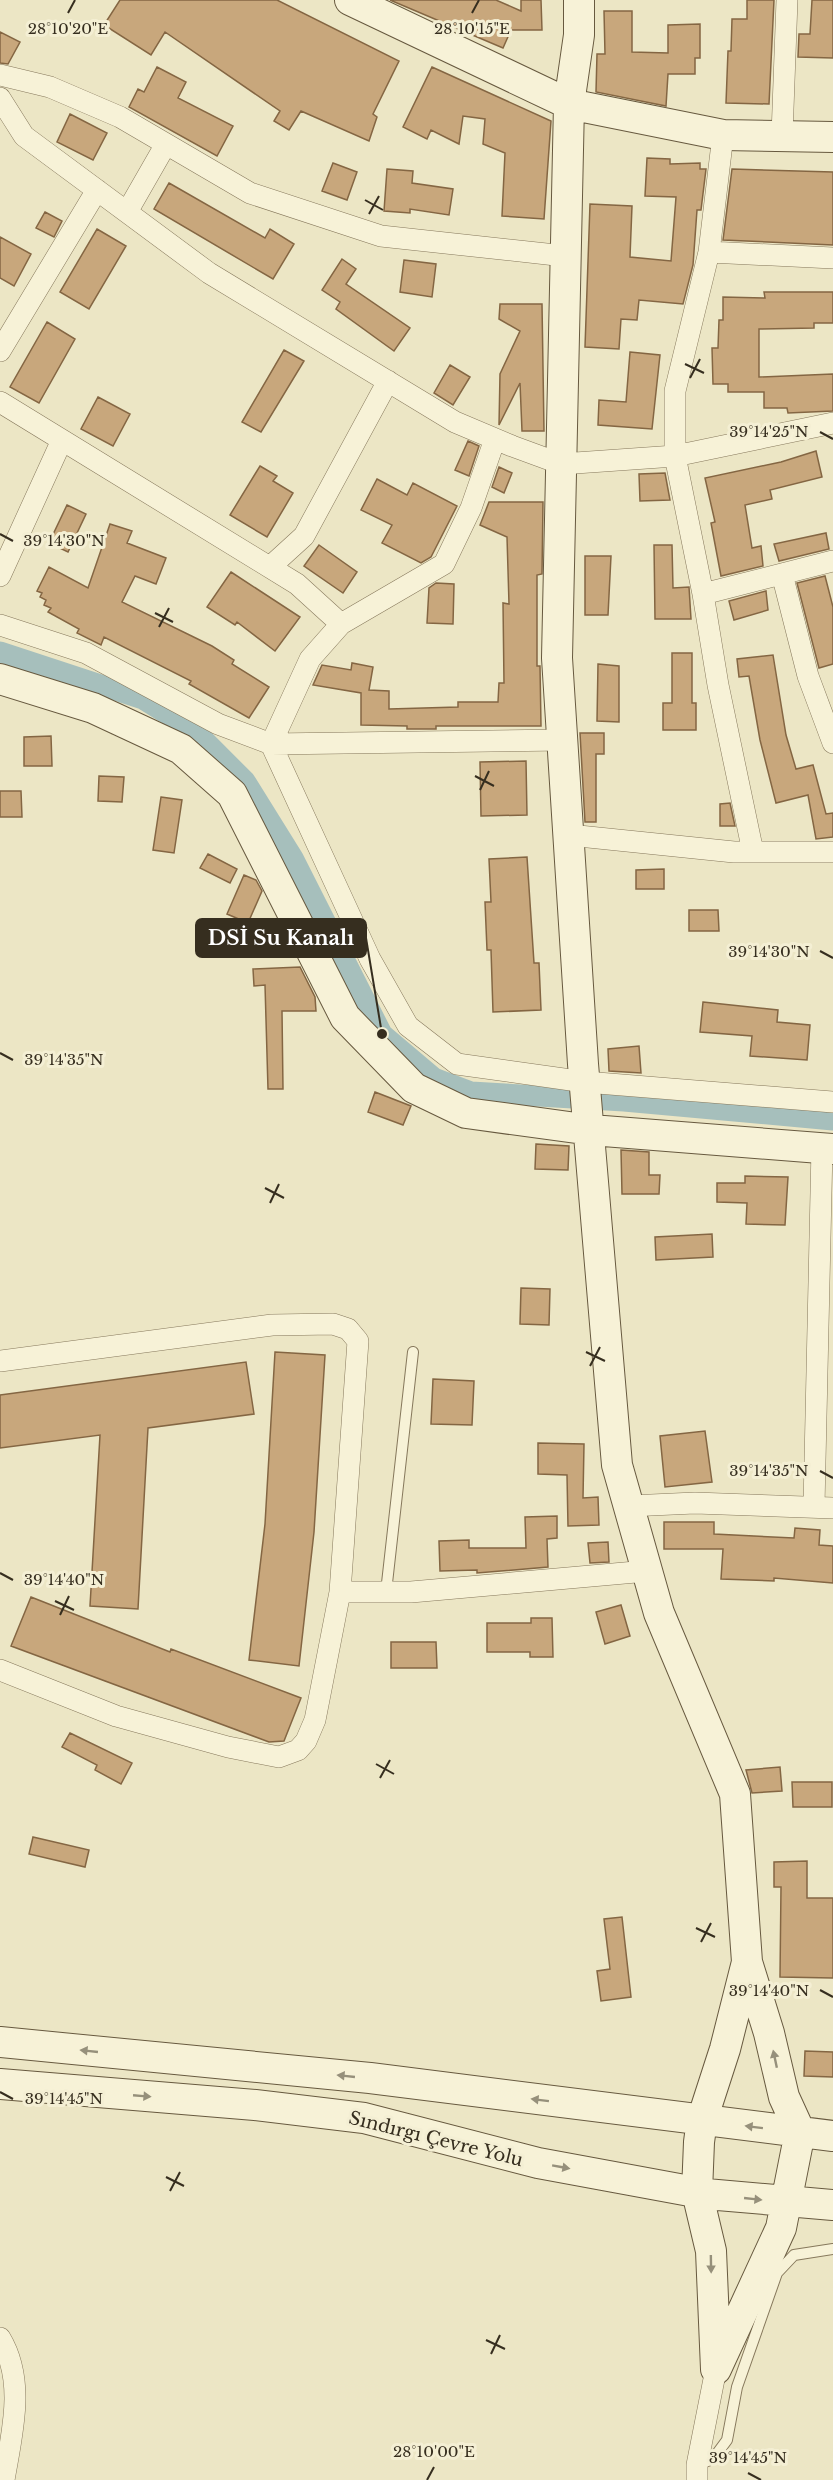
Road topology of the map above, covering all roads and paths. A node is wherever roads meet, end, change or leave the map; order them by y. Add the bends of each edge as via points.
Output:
1 (350, 0) edge
2 (579, 0) edge
3 (787, 0) edge
4 (0, 75) edge
5 (0, 98) edge
6 (569, 104) junction
7 (723, 135) junction
8 (782, 136) junction
9 (833, 138) edge
10 (166, 144) junction
11 (97, 190) junction
12 (127, 212) junction
13 (709, 252) junction
14 (565, 256) junction
15 (833, 258) edge
16 (0, 351) edge
17 (388, 381) junction
18 (0, 402) edge
19 (833, 423) edge
20 (495, 439) junction
21 (62, 441) junction
22 (675, 456) junction
23 (561, 464) junction
24 (833, 561) edge
25 (270, 567) junction
26 (782, 574) junction
27 (0, 576) edge
28 (703, 594) junction
29 (341, 624) junction
30 (0, 625) edge
31 (0, 679) edge
32 (563, 740) junction
33 (833, 743) edge
34 (272, 744) junction
35 (569, 835) junction
36 (753, 852) junction
37 (833, 852) edge
38 (585, 1082) junction
39 (833, 1102) edge
40 (591, 1130) junction
41 (827, 1148) edge
42 (413, 1352) dead end
43 (0, 1361) edge
44 (629, 1506) junction
45 (823, 1507) edge
46 (647, 1571) junction
47 (339, 1592) junction
48 (386, 1592) junction
49 (0, 1670) edge
50 (747, 1962) junction
51 (0, 2042) edge
52 (0, 2084) edge
53 (702, 2120) junction
54 (800, 2132) junction
55 (833, 2136) edge
56 (697, 2192) junction
57 (788, 2202) junction
58 (833, 2205) edge
59 (833, 2249) edge
60 (0, 2338) edge
61 (716, 2369) junction
62 (697, 2473) edge
63 (4, 2480) edge

1 - 6 street
2 - 6 street via 579,35
3 - 8 street
4 - 10 street via 50,87 120,117
5 - 11 street via 24,136
6 - 7 street
6 - 14 street
7 - 8 street
7 - 13 street
8 - 9 street
10 - 12 street
10 - 14 street via 250,193 381,236
11 - 12 street
11 - 16 street
12 - 17 street via 209,273
13 - 15 street
13 - 22 street via 675,391
14 - 23 street
17 - 20 street via 455,422
17 - 25 street via 304,536
18 - 21 street
19 - 22 street
20 - 23 street
20 - 29 street via 471,508 444,564
21 - 25 street
21 - 27 street
22 - 23 street
22 - 28 street
23 - 32 street via 557,658
24 - 26 street
25 - 29 street via 297,584
26 - 28 street
26 - 33 street via 808,676
28 - 36 street
29 - 34 street via 310,658
30 - 34 street via 86,653 218,724
31 - 40 street via 93,708 181,749 232,794 345,1017 414,1088 465,1113
32 - 34 street
32 - 35 street
34 - 38 street via 370,959 408,1026 457,1064
35 - 36 street
35 - 38 street
36 - 37 street
38 - 39 street
38 - 40 street
40 - 41 street
40 - 44 street via 617,1465
41 - 45 street
42 - 48 lane
43 - 47 street via 272,1325 333,1324 348,1329 358,1341
44 - 45 street via 695,1503
44 - 46 street
46 - 48 street
46 - 50 street via 659,1613 735,1794
47 - 48 street
47 - 49 street via 315,1720 306,1741 289,1755 279,1757 228,1747 116,1716
50 - 53 street
54 -> 50 street via 784,2097
53 -> 51 street via 370,2078
52 -> 56 street, Sındırgı Çevre Yolu via 364,2118 538,2163
54 -> 53 street
53 - 56 street
54 - 55 street
54 - 57 street
56 -> 57 street, Sındırgı Çevre Yolu
56 -> 61 street via 711,2251
57 - 58 street, Sındırgı Çevre Yolu
57 - 61 street via 781,2228
59 - 62 lane via 794,2255 777,2273 737,2387 728,2440
60 - 63 street via 10,2359 16,2389
61 - 62 street

